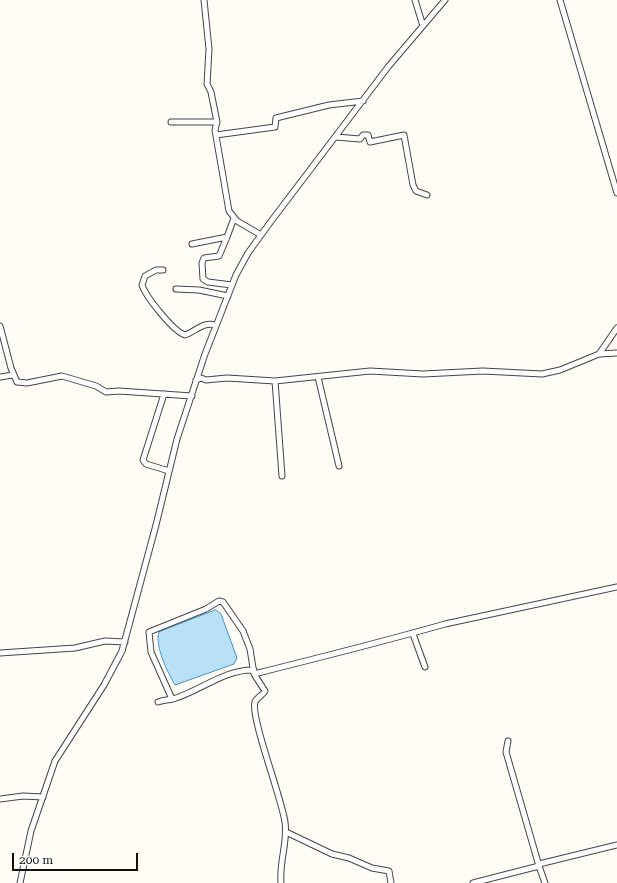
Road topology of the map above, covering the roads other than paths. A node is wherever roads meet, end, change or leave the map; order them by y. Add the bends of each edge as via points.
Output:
1 (204, 0) edge
2 (415, 0) edge
3 (445, 0) edge
4 (560, 0) edge
5 (423, 26) junction
6 (363, 101) junction
7 (171, 122) dead end
8 (217, 122) junction
9 (216, 135) junction
10 (336, 137) junction
11 (616, 189) edge
12 (427, 195) dead end
13 (234, 218) junction
14 (261, 235) junction
15 (227, 237) junction
16 (192, 244) dead end
17 (163, 270) dead end
18 (232, 285) junction
19 (176, 290) dead end
20 (228, 296) junction
21 (216, 325) junction
22 (0, 326) edge
23 (617, 328) edge
24 (617, 353) edge
25 (599, 354) junction
26 (13, 375) junction
27 (0, 377) edge
28 (318, 377) junction
29 (196, 380) junction
30 (275, 381) junction
31 (164, 394) junction
32 (192, 396) junction
33 (338, 466) dead end
34 (169, 471) junction
35 (282, 476) dead end
36 (617, 587) edge
37 (413, 634) junction
38 (125, 642) junction
39 (0, 653) edge
40 (425, 667) dead end
41 (254, 672) junction
42 (172, 699) junction
43 (158, 702) dead end
44 (508, 741) dead end
45 (43, 797) junction
46 (0, 799) edge
47 (286, 832) junction
48 (617, 845) edge
49 (539, 865) junction
50 (20, 883) edge
51 (281, 883) edge
52 (391, 883) edge
53 (473, 883) edge
54 (545, 883) edge

1 - 8 street via 209,49 207,84
2 - 5 street
3 - 5 street
4 - 11 street
5 - 6 street
6 - 9 street via 329,104 275,118 275,127
6 - 10 street
7 - 8 street
8 - 9 street
9 - 13 street via 228,206
10 - 12 street via 360,139 366,134 372,142 404,135 413,185 416,191
10 - 14 street
13 - 14 street
13 - 15 street
14 - 18 street via 243,261
15 - 16 street
15 - 18 street via 219,256 204,258 203,277 205,281
17 - 21 street via 156,270 145,276 142,285 148,298 172,326 185,335 200,327
18 - 20 street
19 - 20 street via 199,290
20 - 21 street
21 - 29 street
22 - 26 street
23 - 25 street
24 - 25 street
25 - 28 street via 547,374 370,371
26 - 27 street
26 - 31 street via 17,382 22,383 62,376 96,386 106,392
28 - 30 street
28 - 33 street
29 - 30 street via 228,378
29 - 32 street
30 - 35 street
31 - 32 street
31 - 34 street via 143,460 146,464
32 - 34 street via 177,438
34 - 38 street
36 - 37 street via 445,624
37 - 40 street
37 - 41 street
38 - 39 street via 105,641 74,648
38 - 45 street via 104,685 58,756
41 - 42 street via 245,669
41 - 42 street via 243,631 223,602 219,602 149,632 151,652
41 - 47 street via 265,691 255,706 260,735 283,811
42 - 43 street
44 - 49 street via 506,752
45 - 46 street
45 - 50 street via 31,830
47 - 51 street
47 - 52 street via 332,854 372,868 390,871
48 - 49 street
49 - 53 street
49 - 54 street

